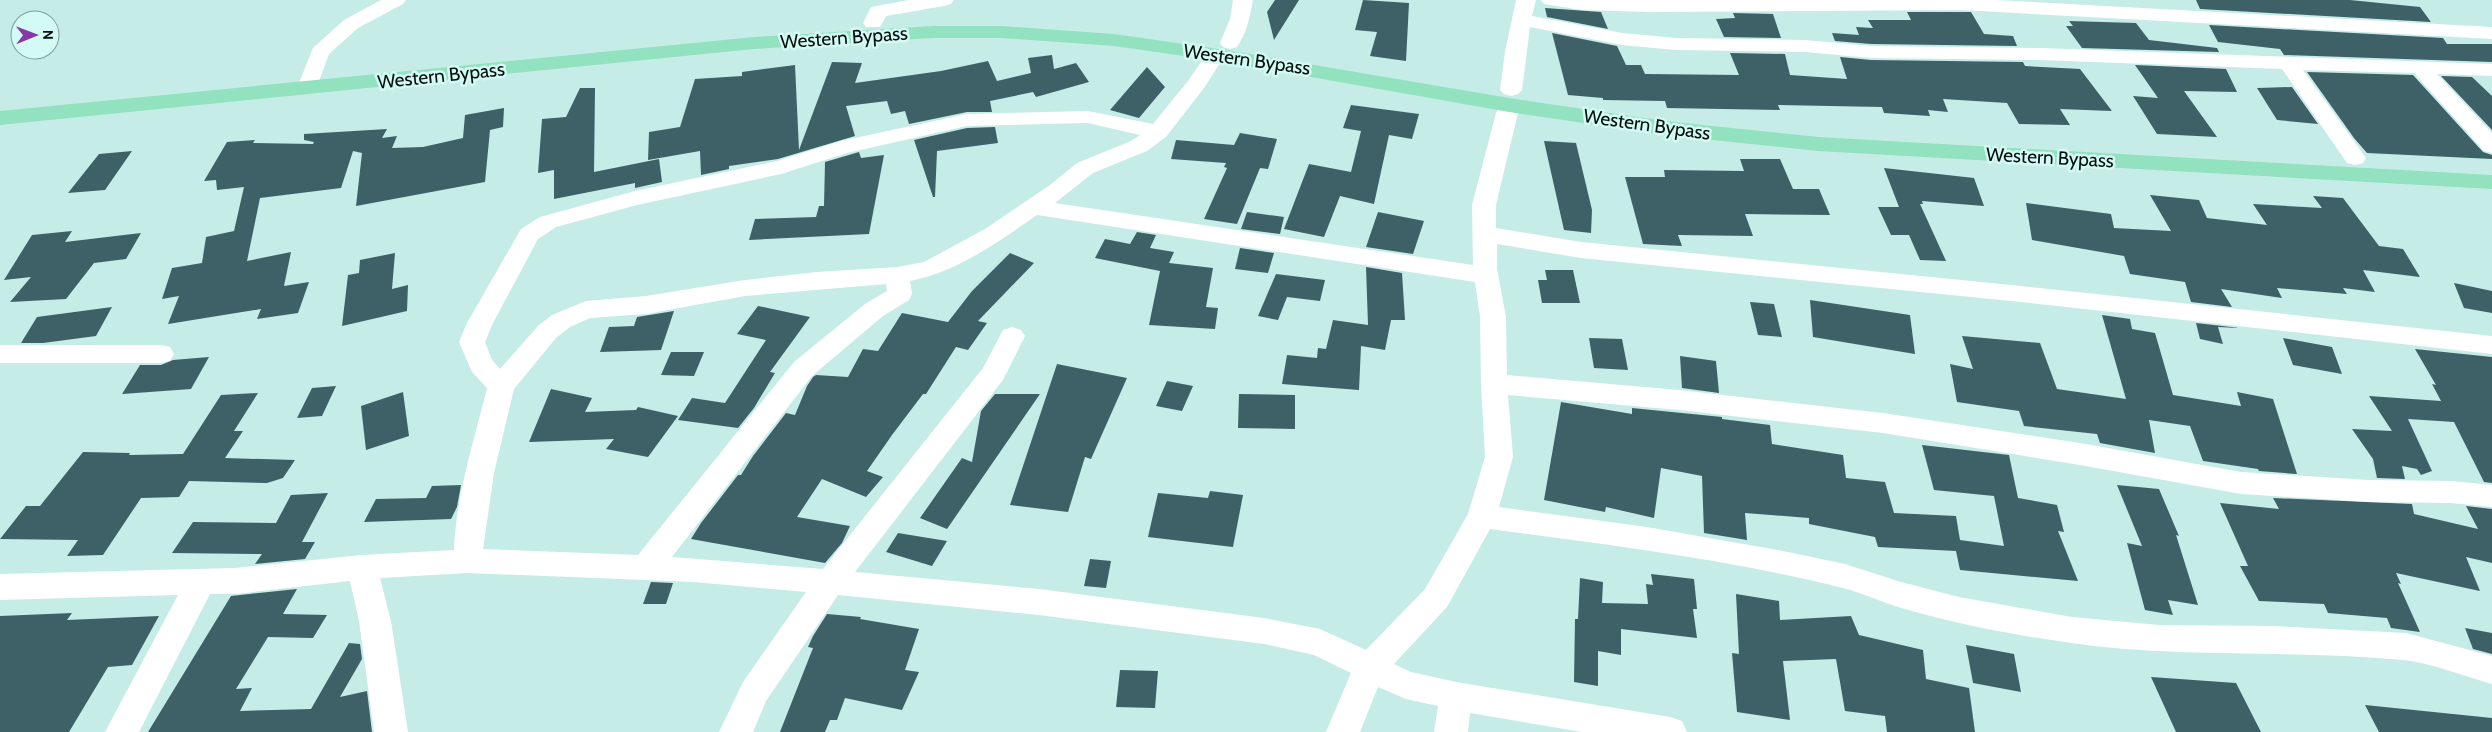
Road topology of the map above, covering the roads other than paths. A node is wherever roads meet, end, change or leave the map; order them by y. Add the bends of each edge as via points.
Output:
1 (396, 0) edge
2 (944, 0) edge
3 (1243, 0) edge
4 (1526, 0) edge
5 (1551, 0) edge
6 (2225, 9) edge
7 (1522, 20) junction
8 (873, 22) dead end
9 (2492, 33) edge
10 (1230, 43) dead end
11 (1210, 63) dead end
12 (2289, 64) junction
13 (2420, 68) junction
14 (2492, 70) edge
15 (308, 88) junction
16 (0, 118) edge
17 (1158, 132) junction
18 (2492, 146) edge
19 (2355, 158) dead end
20 (2492, 182) edge
21 (1032, 207) junction
22 (1486, 234) junction
23 (1486, 275) junction
24 (897, 276) junction
25 (1012, 336) dead end
26 (2492, 345) edge
27 (0, 354) edge
28 (161, 354) dead end
29 (1494, 384) junction
30 (501, 386) junction
31 (2492, 496) edge
32 (1482, 516) junction
33 (468, 561) junction
34 (362, 567) junction
35 (646, 568) junction
36 (830, 582) junction
37 (200, 583) junction
38 (0, 587) edge
39 (1369, 668) junction
40 (2492, 670) edge
41 (1456, 696) junction
42 (122, 732) edge
43 (391, 732) edge
44 (736, 732) edge
45 (1343, 732) edge
46 (1451, 732) edge
47 (1670, 732) edge

1 - 15 street via 351,24 320,52
2 - 8 street via 878,10
3 - 10 street via 1240,19
4 - 7 street
5 - 6 street via 1648,6 1970,5
6 - 9 street
7 - 12 street via 1622,39 1676,44
7 - 22 street via 1509,102 1484,206
11 - 17 street
12 - 13 street
12 - 19 street
13 - 14 street
13 - 18 street
15 - 16 main road, Western Bypass
15 - 20 main road, Western Bypass via 754,43 933,32 1000,32 1114,40 1508,105 1664,128 1818,144
17 - 21 street via 1139,146 1085,168
17 - 30 street via 1088,117 967,120 841,148 781,167 634,198 548,222 529,234 472,342 481,365
21 - 23 street
21 - 24 street via 993,234 930,269
22 - 23 street
22 - 26 street via 1581,250
23 - 29 street via 1493,317
24 - 30 street via 817,280 646,305 586,310 561,321 547,332
24 - 35 street via 900,294 874,310 803,369
25 - 36 street via 994,373
27 - 28 street
29 - 31 street via 1679,400 1883,423 2241,483
29 - 32 street via 1499,457
30 - 33 street via 480,473 469,534
32 - 39 street via 1436,598
32 - 40 street via 1647,539 1783,563 1845,576 1959,610 2072,630 2158,638 2272,639 2406,647
33 - 34 street
33 - 35 street
34 - 37 street
34 - 43 street via 375,621
35 - 36 street
36 - 39 street via 1039,602 1264,631 1320,642
36 - 44 street via 754,692
37 - 38 street
37 - 42 street
39 - 41 street via 1406,685
39 - 45 street
41 - 46 street
41 - 47 street

